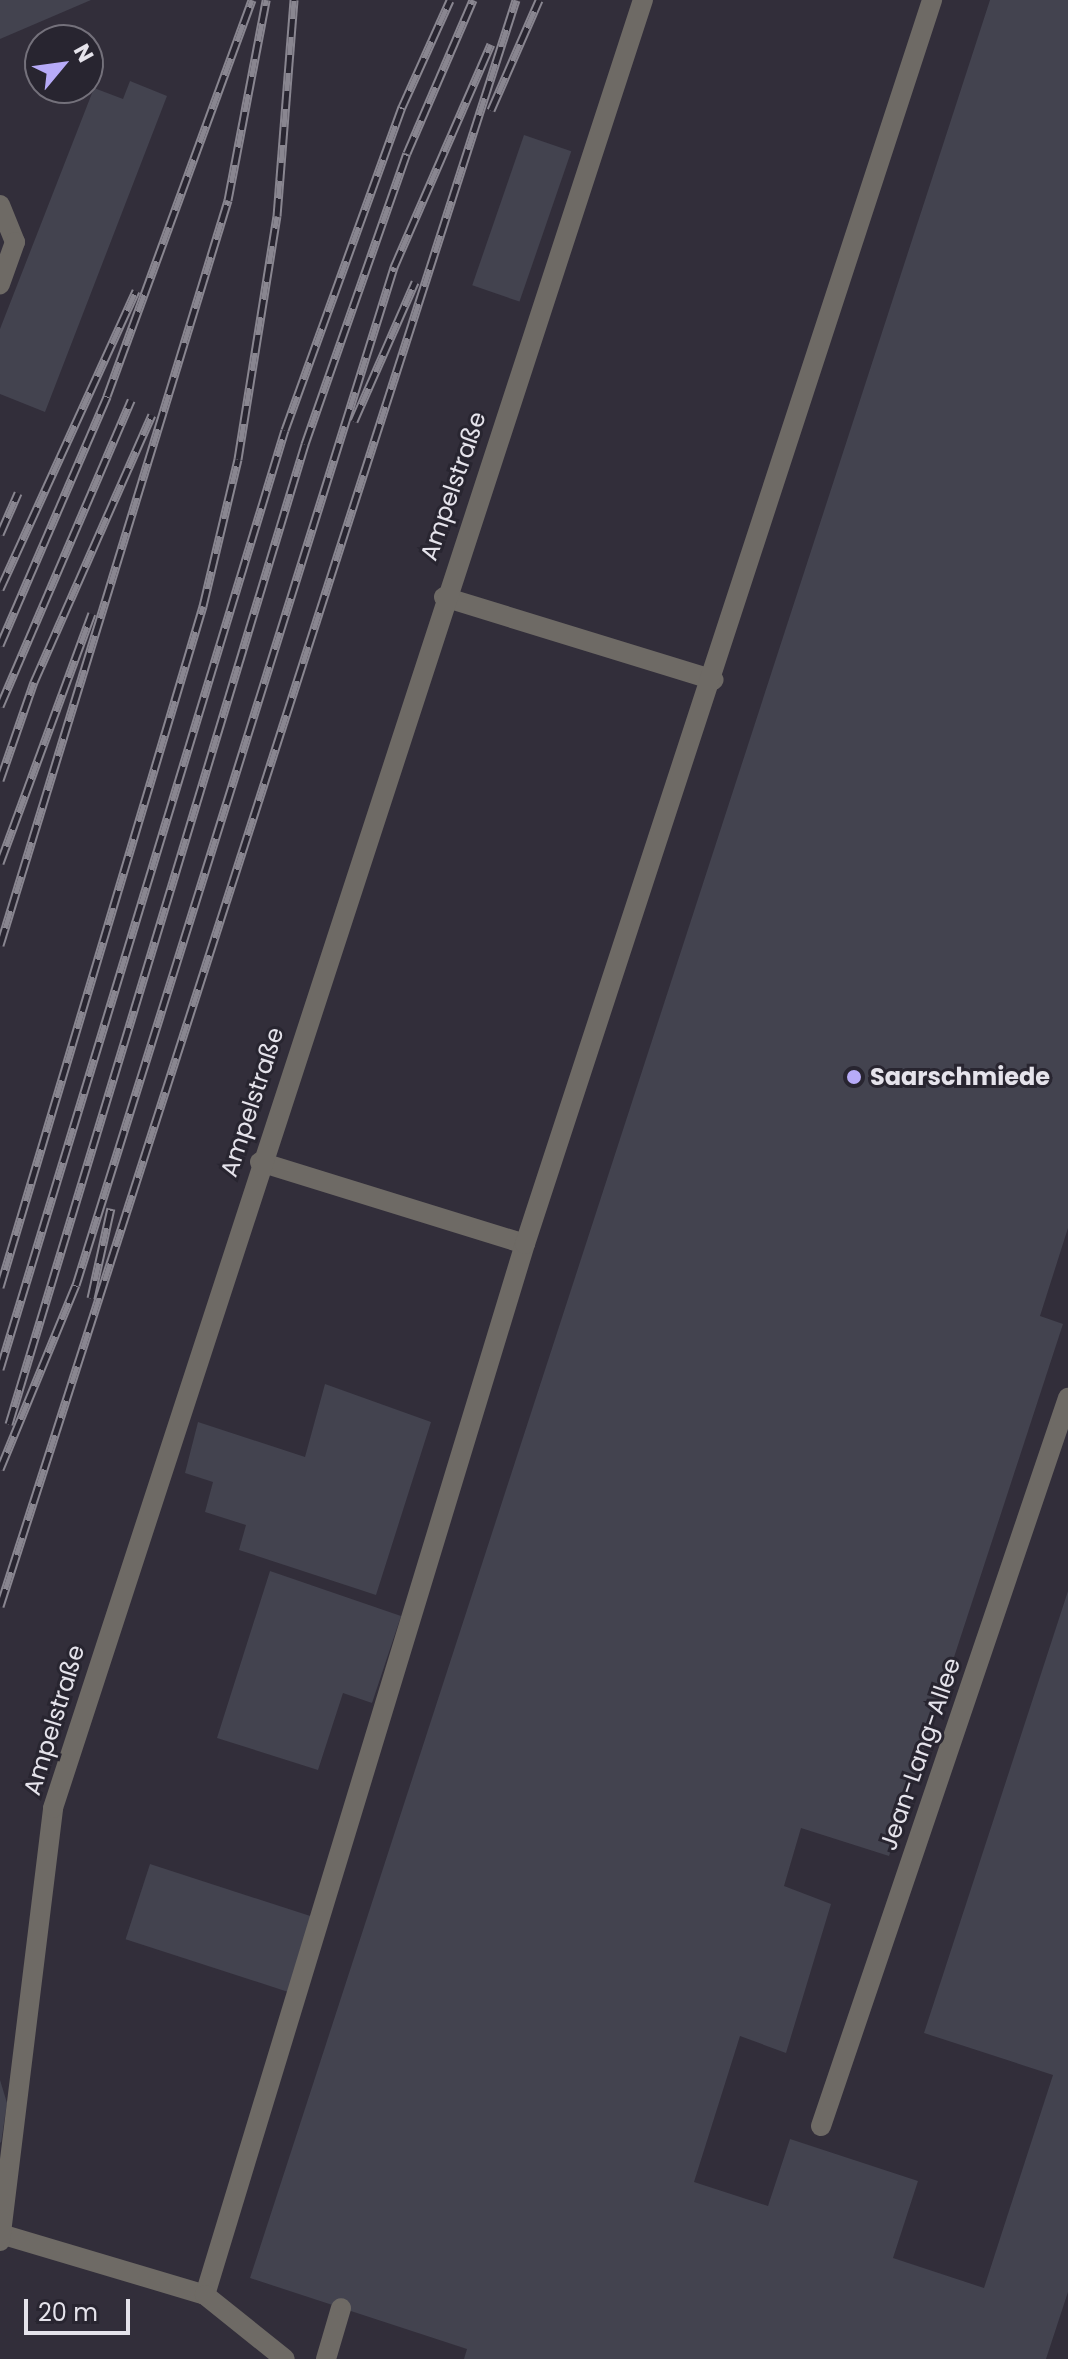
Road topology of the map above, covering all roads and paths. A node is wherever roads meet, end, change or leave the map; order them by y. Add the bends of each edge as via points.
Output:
1 (643, 0) edge
2 (932, 0) edge
3 (0, 205) edge
4 (0, 284) edge
5 (444, 597) junction
6 (714, 680) junction
7 (260, 1162) junction
8 (525, 1244) junction
9 (1068, 1398) edge
10 (821, 2126) dead end
11 (1, 2234) edge
12 (0, 2241) edge
13 (205, 2295) junction
14 (341, 2308) dead end
15 (285, 2359) edge
16 (326, 2359) edge

1 - 5 lane, Ampelstraße
2 - 6 lane
3 - 4 lane via 15,242
5 - 6 lane
5 - 7 lane, Ampelstraße
6 - 8 lane
7 - 8 lane
7 - 11 lane, Ampelstraße via 53,1808
8 - 13 lane
9 - 10 lane, Jean-Lang-Allee
11 - 12 lane, Ampelstraße
11 - 13 lane
13 - 15 lane
14 - 16 lane

